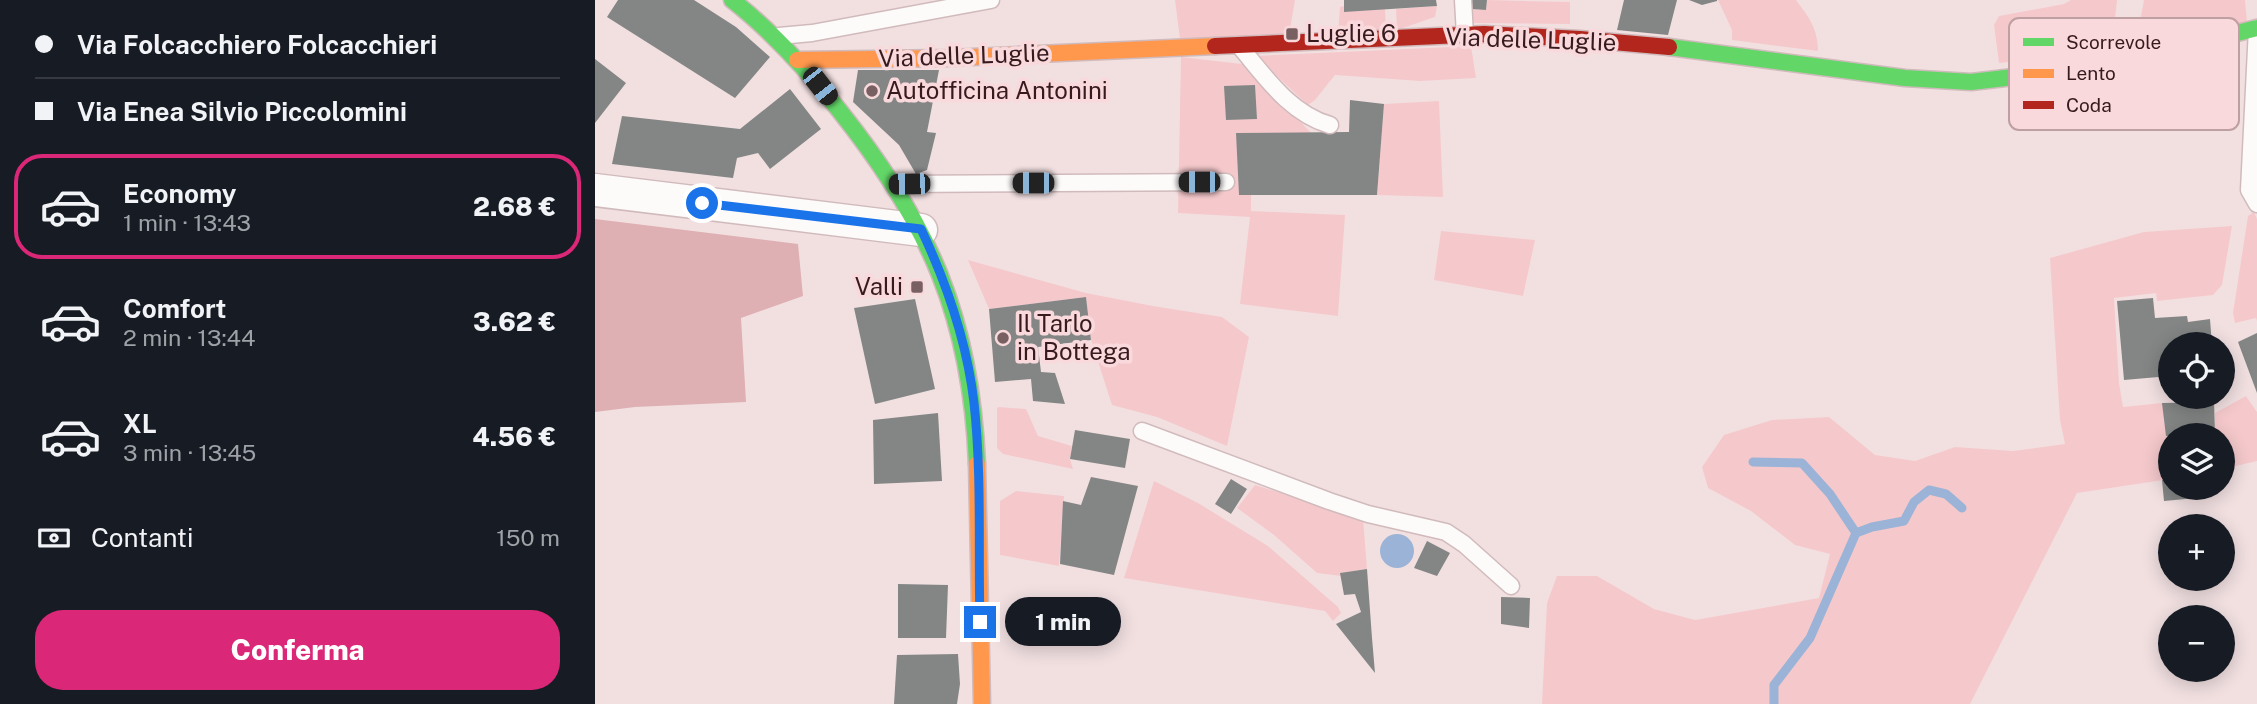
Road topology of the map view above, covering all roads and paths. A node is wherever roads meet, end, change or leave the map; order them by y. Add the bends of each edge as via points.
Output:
1 (733, 0) edge
2 (991, 0) edge
3 (1463, 0) edge
4 (2257, 28) edge
5 (2239, 32) edge
6 (1465, 35) junction
7 (775, 36) junction
8 (1240, 46) junction
9 (797, 60) junction
10 (2009, 78) edge
11 (1330, 125) dead end
12 (1226, 182) dead end
13 (894, 184) junction
14 (595, 190) edge
15 (2257, 204) edge
16 (921, 229) junction
17 (1142, 431) dead end
18 (1511, 586) dead end
19 (982, 704) edge

1 - 7 street
2 - 7 lane
3 - 6 lane
4 - 5 street, Via delle Luglie
4 - 15 lane via 2249,190
6 - 8 street, Via delle Luglie
6 - 10 street, Via delle Luglie via 1608,41 1905,78 1971,82
7 - 9 street
8 - 9 street, Via delle Luglie
8 - 11 lane via 1295,108
9 - 13 street
12 - 13 lane
13 - 16 street
14 - 16 street
16 - 19 street via 954,310 974,401
17 - 18 lane via 1368,514 1446,532

